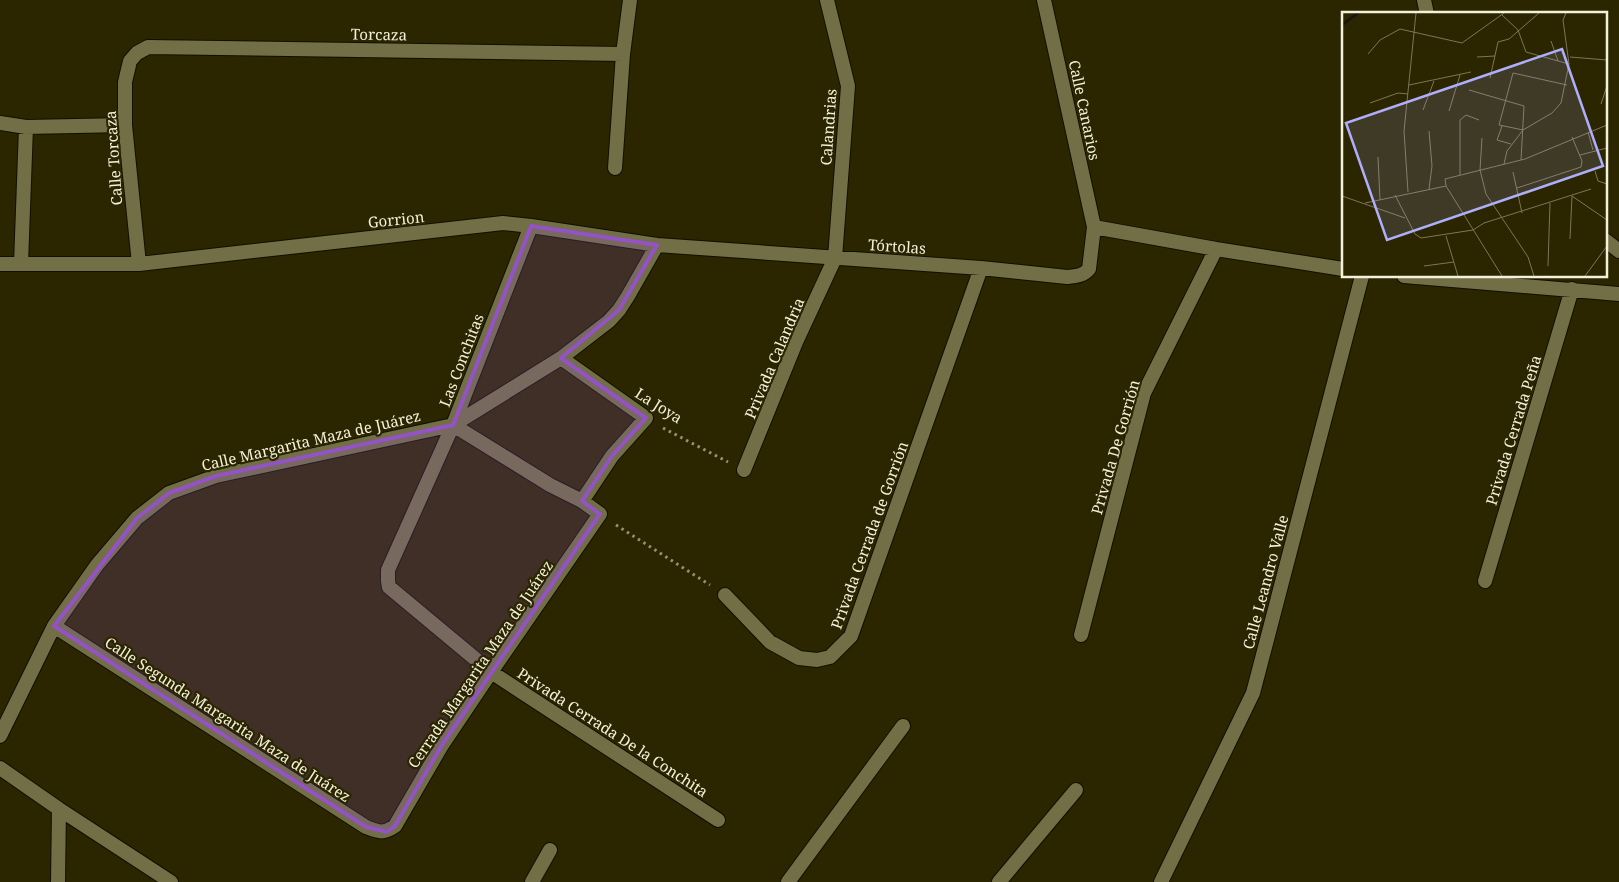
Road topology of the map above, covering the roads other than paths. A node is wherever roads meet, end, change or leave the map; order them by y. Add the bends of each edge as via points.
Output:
1 (630, 0) edge
2 (827, 0) edge
3 (1044, 0) edge
4 (137, 52) joint
5 (623, 54) junction
6 (0, 123) edge
7 (125, 125) junction
8 (26, 127) junction
9 (615, 168) dead end
10 (531, 226) junction
11 (1094, 227) junction
12 (1606, 241) edge
13 (657, 245) junction
14 (1216, 249) junction
15 (1619, 251) edge
16 (835, 258) junction
17 (0, 264) edge
18 (21, 264) junction
19 (139, 264) junction
20 (981, 268) junction
21 (1342, 269) edge
22 (1361, 278) edge
23 (1441, 278) edge
24 (1459, 279) edge
25 (1572, 289) junction
26 (1619, 294) edge
27 (561, 358) junction
28 (453, 425) junction
29 (744, 470) road end
30 (582, 501) junction
31 (1485, 581) dead end
32 (389, 587) joint
33 (725, 595) road end
34 (54, 626) junction
35 (1081, 635) dead end
36 (491, 672) junction
37 (903, 726) dead end
38 (0, 736) edge
39 (0, 768) edge
40 (1076, 790) dead end
41 (59, 810) junction
42 (718, 820) dead end
43 (387, 832) joint
44 (550, 850) dead end
45 (58, 882) edge
46 (171, 882) edge
47 (532, 882) edge
48 (788, 882) edge
49 (999, 882) edge
50 (1161, 882) edge

1 - 5 street
2 - 16 street, Calandrias via 848,86
3 - 11 street, Calle Canarios
4 - 5 street, Torcaza via 148,47
4 - 7 street, Calle Torcaza via 130,61 125,82
5 - 9 street
6 - 8 street
7 - 8 street
7 - 19 street, Calle Torcaza
8 - 18 street
10 - 13 street, Gorrion
10 - 19 street, Gorrion via 503,223
10 - 28 street, Las Conchitas
11 - 14 street
11 - 20 street, Tórtolas via 1089,269 1085,274 1067,277
12 - 15 street
13 - 16 street, Tórtolas
13 - 27 street, Calle Margarita Maza de Juárez via 619,310
14 - 21 street
14 - 35 street, Privada De Gorrión via 1144,393
16 - 20 street, Tórtolas
16 - 29 street, Privada Calandria via 796,342
17 - 18 street, Gorrion
18 - 19 street, Gorrion
20 - 33 street, Privada Cerrada de Gorrión via 852,636 830,657 818,660 799,658 770,642
22 - 50 street, Calle Leandro Valle via 1253,693
23 - 24 street
24 - 25 street
25 - 26 street
25 - 31 street, Privada Cerrada Peña
27 - 28 street, Calle Margarita Maza de Juárez
27 - 30 street, La Joya via 646,418 612,456
28 - 30 street
28 - 32 street, Las Conchitas via 388,570
28 - 34 street, Calle Margarita Maza de Juárez via 216,476 168,493 136,518 97,565
30 - 36 street, Cerrada Margarita Maza de Juárez via 600,514
32 - 36 street, Privada Cerrada De la Conchita
34 - 38 street, Calle Margarita Maza de Juárez
34 - 43 street, Calle Segunda Margarita Maza de Juárez via 366,827
36 - 42 street, Privada Cerrada De la Conchita
36 - 43 street, Cerrada Margarita Maza de Juárez via 395,826
37 - 48 street
39 - 41 street
40 - 49 street
41 - 45 street
41 - 46 street
44 - 47 street

